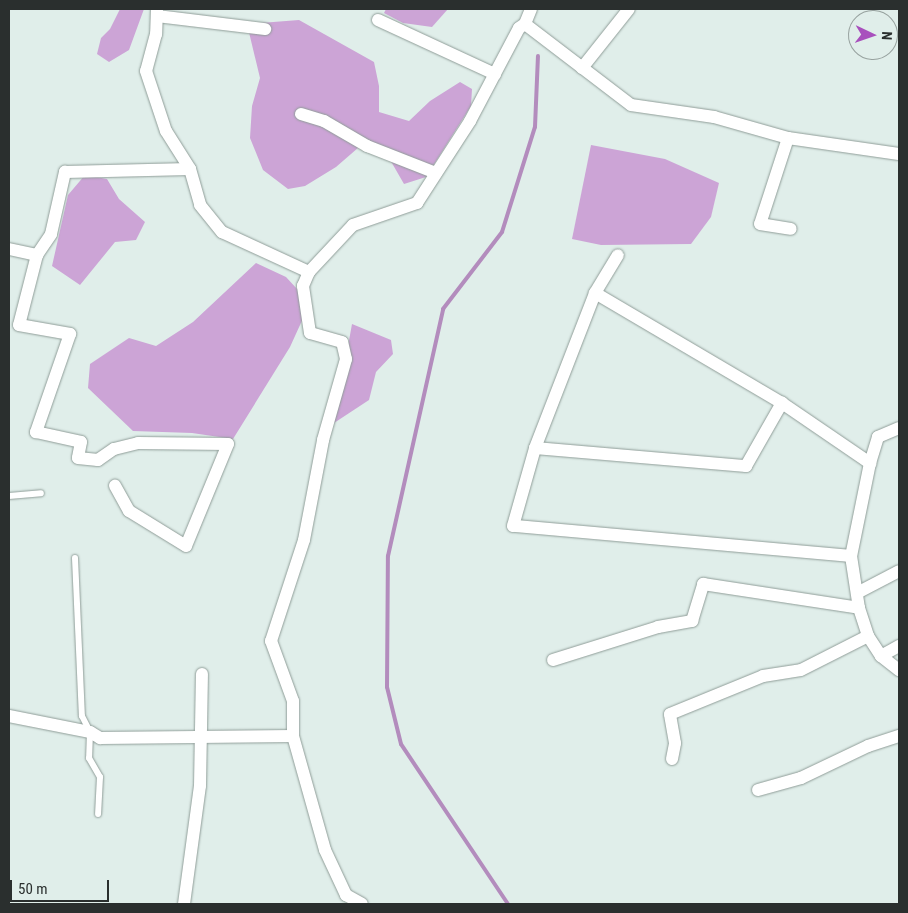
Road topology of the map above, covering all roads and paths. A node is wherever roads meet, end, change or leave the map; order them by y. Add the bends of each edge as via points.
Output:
1 (531, 9) edge
2 (629, 9) edge
3 (157, 12) edge
4 (378, 20) dead end
5 (525, 24) junction
6 (265, 29) dead end
7 (582, 68) junction
8 (494, 74) junction
9 (301, 114) dead end
10 (788, 138) junction
11 (899, 154) edge
12 (190, 169) junction
13 (436, 173) junction
14 (791, 229) dead end
15 (9, 249) edge
16 (37, 255) junction
17 (618, 255) dead end
18 (309, 272) junction
19 (595, 293) junction
20 (782, 403) junction
21 (899, 428) edge
22 (535, 448) junction
23 (870, 464) junction
24 (115, 486) dead end
25 (41, 494) dead end
26 (9, 496) edge
27 (851, 556) junction
28 (75, 558) dead end
29 (899, 571) edge
30 (856, 594) junction
31 (859, 608) junction
32 (868, 636) junction
33 (899, 646) edge
34 (881, 656) junction
35 (553, 660) dead end
36 (899, 670) edge
37 (202, 674) dead end
38 (9, 716) edge
39 (90, 732) junction
40 (294, 736) junction
41 (899, 736) edge
42 (198, 737) junction
43 (672, 759) dead end
44 (758, 790) dead end
45 (98, 814) dead end
46 (184, 904) edge
47 (362, 904) edge

1 - 5 street
2 - 7 street
3 - 6 street
3 - 12 street via 146,71 166,131
4 - 8 street
5 - 7 street
5 - 8 street via 519,28
7 - 10 street via 631,105 714,117
8 - 13 street via 470,121
9 - 13 street via 324,120 367,146
10 - 11 street
10 - 14 street via 760,224
12 - 16 street via 66,172 52,234
12 - 18 street via 200,205 222,232
13 - 18 street via 417,203 353,225
15 - 16 street
16 - 24 street via 19,325 70,334 36,432 81,442 78,458 98,460 114,449 138,443 228,444 186,546 129,511
17 - 19 street
18 - 40 street via 303,286 310,333 342,342 346,359 323,440 304,540 271,641 293,701
19 - 20 street
19 - 22 street
20 - 22 street via 746,466
20 - 23 street
21 - 23 street via 878,437
22 - 27 street via 513,526
23 - 27 street
25 - 26 lane
27 - 30 street
28 - 39 lane via 82,716
29 - 30 street
30 - 31 street
31 - 32 street
31 - 35 street via 703,584 692,621 658,627
32 - 34 street
32 - 43 street via 801,670 763,676 670,714 675,743
33 - 34 street
34 - 36 street
37 - 42 street
38 - 39 street
39 - 42 street via 100,738
39 - 45 lane via 89,758 100,777
40 - 42 street
40 - 47 street via 325,850 346,896
41 - 44 street via 868,746 801,778
42 - 46 street via 200,786

